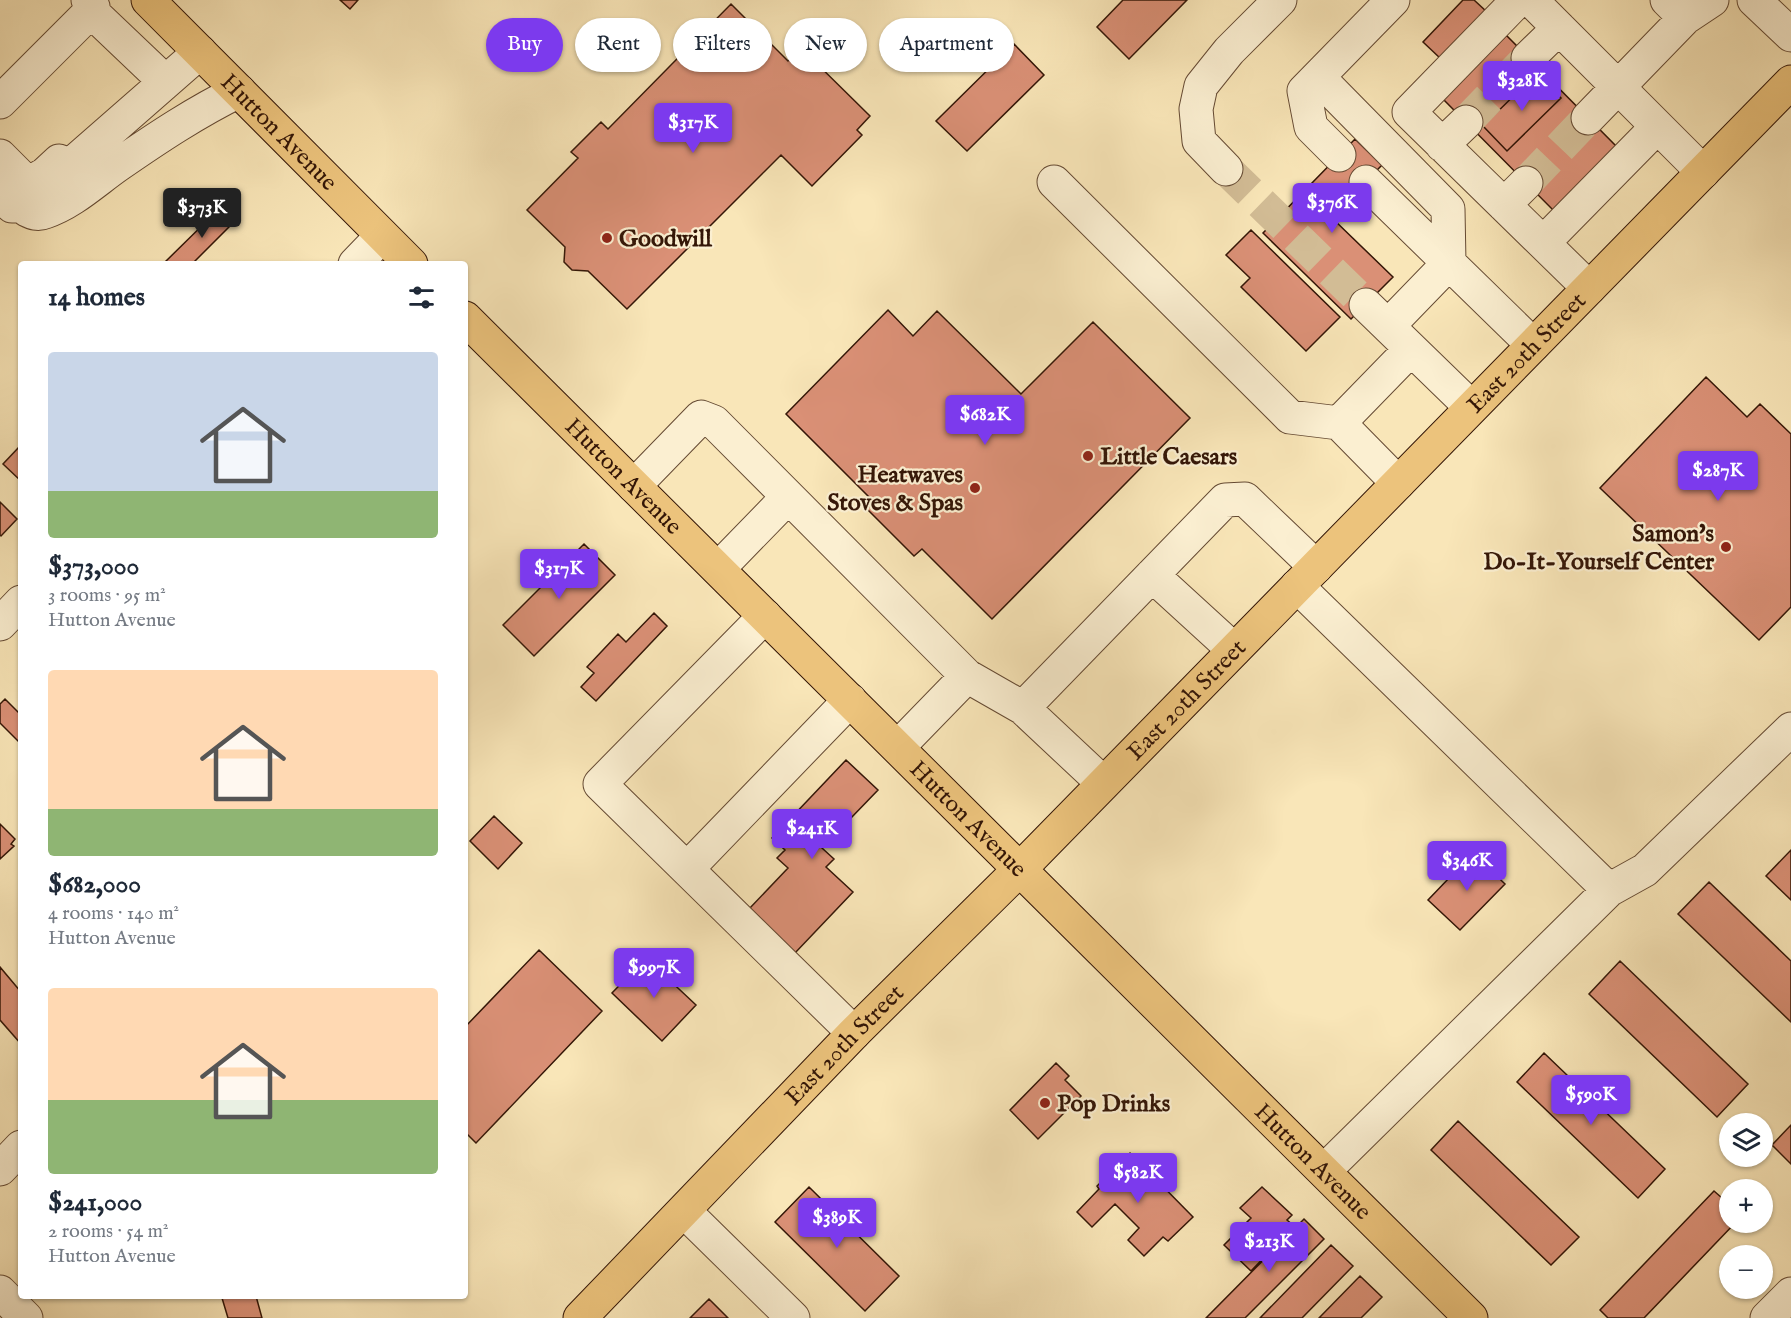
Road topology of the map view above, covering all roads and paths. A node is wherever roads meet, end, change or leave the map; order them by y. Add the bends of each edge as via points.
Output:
1 (148, 0) edge
2 (1280, 0) edge
3 (1393, 0) edge
4 (1518, 0) edge
5 (1531, 0) edge
6 (1755, 0) edge
7 (1688, 6) edge
8 (84, 8) edge
9 (1559, 28) junction
10 (1791, 35) edge
11 (1528, 58) tunnel mouth
12 (211, 63) junction
13 (0, 74) edge
14 (148, 76) junction
15 (1318, 77) junction
16 (1791, 82) edge
17 (1618, 88) junction
18 (0, 102) edge
19 (1588, 118) tunnel mouth
20 (1466, 122) tunnel mouth
21 (1657, 127) junction
22 (1442, 145) junction
23 (1339, 155) dead end
24 (0, 156) edge
25 (1226, 169) tunnel mouth
26 (1703, 172) junction
27 (1054, 182) dead end
28 (1366, 182) dead end
29 (20, 199) edge
30 (382, 236) junction
31 (1543, 243) junction
32 (358, 261) edge
33 (408, 261) edge
34 (1449, 263) junction
35 (1589, 288) junction
36 (468, 321) edge
37 (1533, 345) junction
38 (1411, 349) junction
39 (1471, 407) junction
40 (1339, 423) junction
41 (1398, 483) junction
42 (634, 486) junction
43 (788, 496) junction
44 (718, 569) junction
45 (1152, 575) junction
46 (1306, 577) junction
47 (18, 605) edge
48 (765, 616) junction
49 (0, 624) edge
50 (1234, 651) junction
51 (967, 676) junction
52 (850, 700) junction
53 (1023, 708) junction
54 (1791, 729) edge
55 (898, 747) junction
56 (1104, 783) junction
57 (687, 869) junction
58 (1020, 869) junction
59 (1609, 890) junction
60 (855, 1034) junction
61 (18, 1151) edge
62 (0, 1169) edge
63 (1324, 1171) junction
64 (684, 1210) junction
65 (0, 1292) edge
66 (1791, 1294) edge
67 (26, 1318) edge
68 (580, 1318) edge
69 (793, 1318) edge
70 (1472, 1318) edge
71 (1767, 1318) edge

1 - 12 main road, Hutton Avenue
2 - 25 street via 1229,51 1201,86 1196,110 1199,141
3 - 15 street
4 - 22 street via 1409,112
5 - 9 street
6 - 10 street
7 - 17 street
8 - 13 street
8 - 14 street
8 - 18 street
9 - 11 street
9 - 17 street
12 - 14 street
12 - 29 street
12 - 29 street via 207,107 63,203 41,213 31,212
12 - 30 main road, Hutton Avenue
14 - 24 street via 40,178 22,178
15 - 23 street via 1304,91 1311,127
15 - 34 street via 1448,209
16 - 26 main road, East 20th Street
17 - 19 street
17 - 21 street
20 - 22 street
21 - 26 street
21 - 31 street
22 - 31 street via 1515,194
26 - 35 main road, East 20th Street
27 - 40 street via 1290,417
28 - 34 street
30 - 32 street
30 - 33 main road, Hutton Avenue
31 - 35 street
34 - 37 street
34 - 38 street via 1377,316
35 - 37 main road, East 20th Street
36 - 42 main road, Hutton Avenue
37 - 39 main road, East 20th Street
38 - 39 street
38 - 40 street
39 - 41 main road, East 20th Street
40 - 41 street
41 - 46 main road, East 20th Street
42 - 43 street via 701,417 714,422
42 - 44 main road, Hutton Avenue
43 - 44 street
43 - 51 street
44 - 48 main road, Hutton Avenue
45 - 46 street via 1225,500 1245,499
45 - 50 street
45 - 53 street
46 - 50 main road, East 20th Street
46 - 59 street
47 - 49 street
48 - 52 main road, Hutton Avenue
48 - 57 street via 600,784
50 - 56 main road, East 20th Street
51 - 53 street
51 - 55 street
52 - 55 main road, Hutton Avenue
52 - 57 street
53 - 56 street
54 - 59 street via 1645,870
55 - 58 main road, Hutton Avenue
56 - 58 main road, East 20th Street
57 - 60 street
58 - 60 main road, East 20th Street
58 - 63 main road, Hutton Avenue
59 - 63 street
60 - 64 main road, East 20th Street
61 - 62 street
63 - 70 main road, Hutton Avenue
64 - 68 main road, East 20th Street
64 - 69 street
65 - 67 street
66 - 71 street

